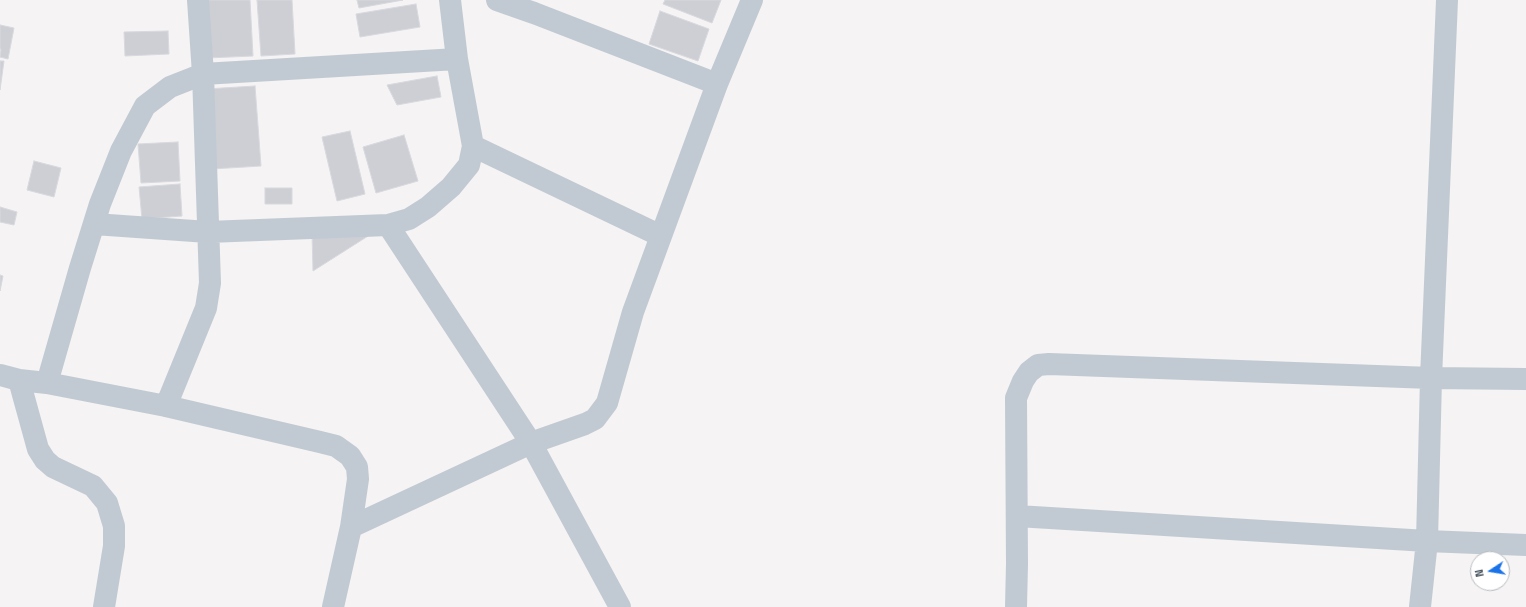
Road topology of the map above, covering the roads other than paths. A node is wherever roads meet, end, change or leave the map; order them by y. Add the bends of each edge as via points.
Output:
1 (198, 0) edge
2 (450, 0) edge
3 (497, 0) edge
4 (752, 0) edge
5 (1448, 0) edge
6 (457, 59) junction
7 (203, 74) junction
8 (717, 84) junction
9 (473, 146) junction
10 (94, 224) junction
11 (388, 225) junction
12 (208, 232) junction
13 (661, 236) junction
14 (10, 377) edge
15 (1431, 378) junction
16 (1526, 379) edge
17 (47, 383) junction
18 (166, 406) junction
19 (531, 443) junction
20 (1017, 516) junction
21 (350, 527) junction
22 (1427, 541) junction
23 (1526, 545) edge
24 (104, 607) edge
25 (333, 607) edge
26 (620, 607) edge
27 (1016, 607) edge
28 (1420, 607) edge

1 - 7 street
2 - 6 street
3 - 8 street
4 - 8 street
5 - 15 street
6 - 7 street
6 - 9 street
7 - 10 street via 170,88 145,106 121,151
7 - 12 street
8 - 13 street
9 - 11 street via 468,165 451,187 428,208 409,219
9 - 13 street
10 - 12 street
10 - 17 street
11 - 12 street
11 - 19 street
12 - 18 street via 210,283 206,308
13 - 19 street via 633,312 607,403 595,419
14 - 17 street
14 - 24 street via 38,450 45,460 53,467 93,486 107,503 114,526 114,546
15 - 16 street
15 - 20 street via 1038,365 1023,381 1016,398
15 - 22 street
17 - 18 street
18 - 21 street via 336,446 350,456 357,467 358,479
19 - 21 street
19 - 26 street
20 - 22 street
20 - 27 street
21 - 25 street
22 - 23 street
22 - 28 street

